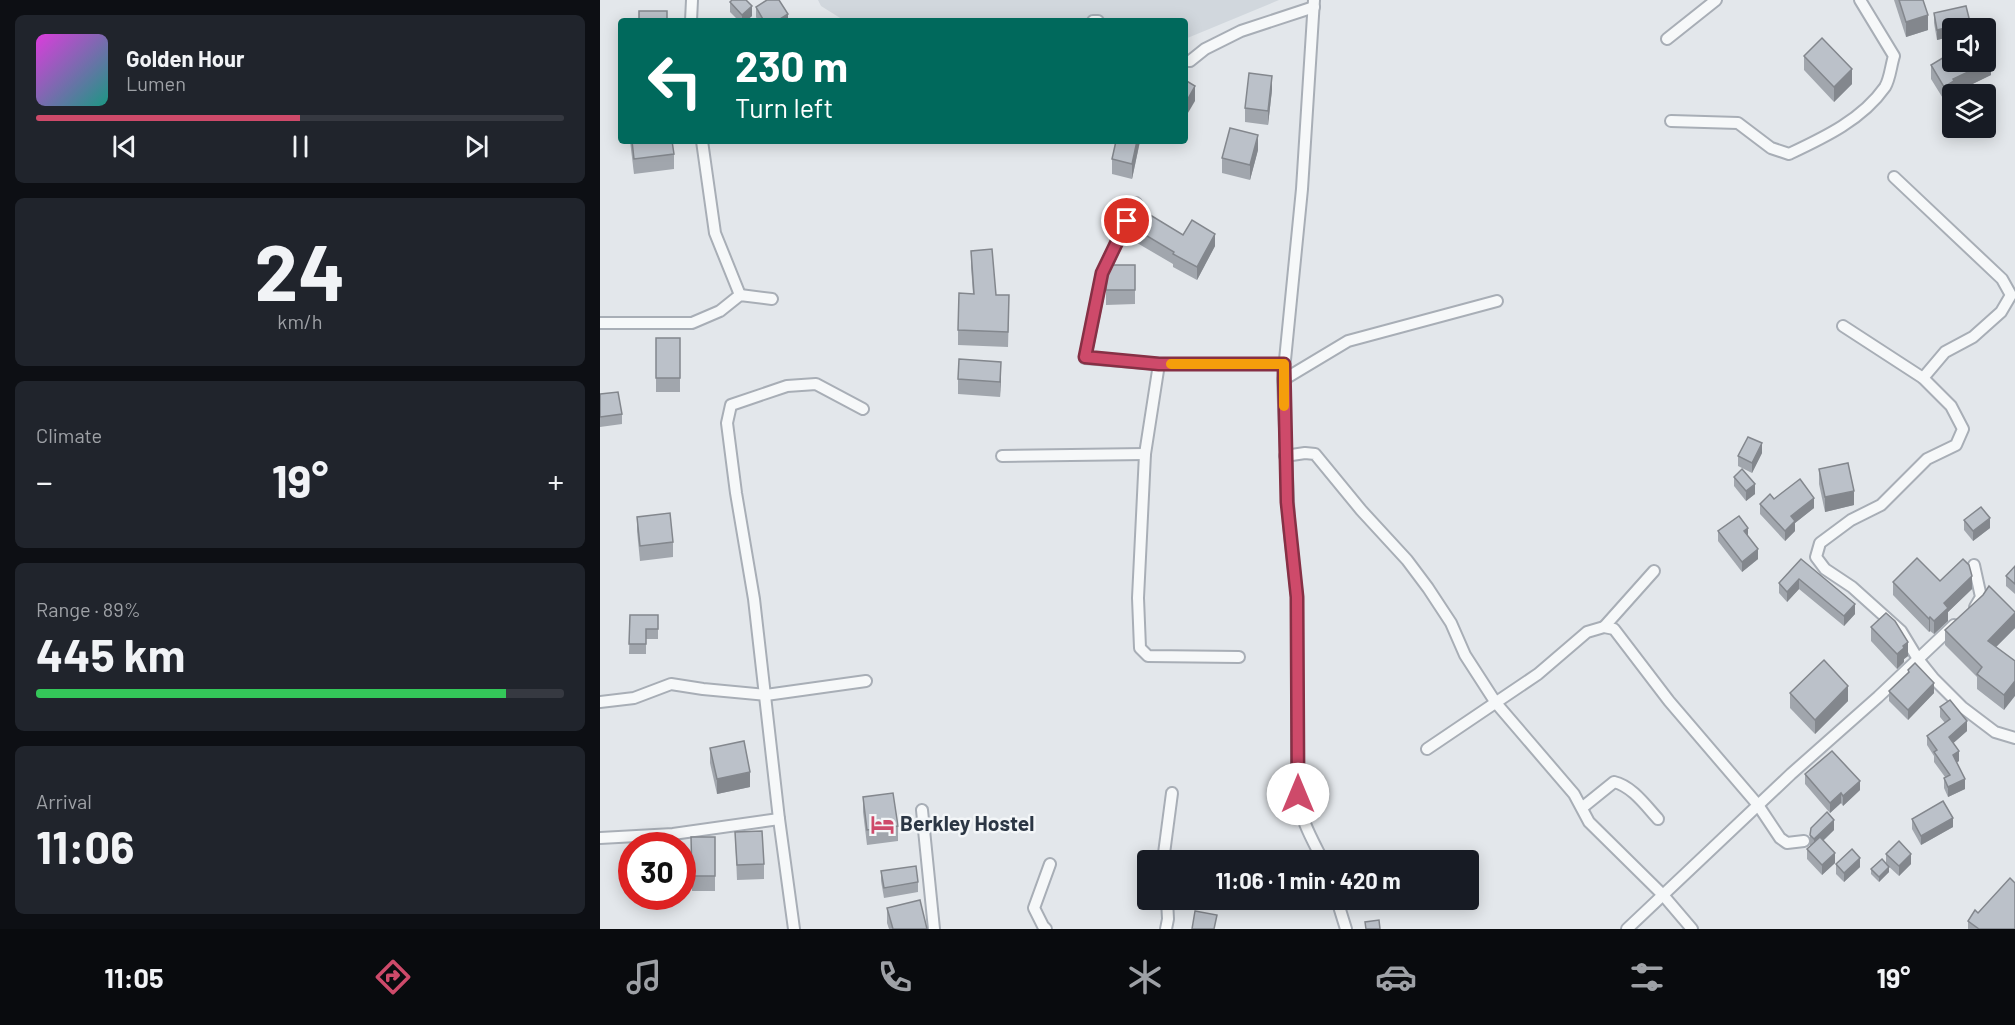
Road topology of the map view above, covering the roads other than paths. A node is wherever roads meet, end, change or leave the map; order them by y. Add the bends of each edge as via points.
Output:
1 (692, 0) edge
2 (1716, 0) edge
3 (1860, 0) edge
4 (1314, 3) edge
5 (691, 18) edge
6 (1667, 39) dead end
7 (1188, 61) edge
8 (1671, 121) dead end
9 (702, 144) edge
10 (1894, 177) dead end
11 (1136, 203) dead end
12 (740, 295) junction
13 (772, 299) dead end
14 (1497, 301) dead end
15 (600, 322) edge
16 (1843, 326) dead end
17 (1159, 364) junction
18 (1284, 364) junction
19 (1923, 378) junction
20 (1283, 380) junction
21 (863, 409) dead end
22 (1145, 454) junction
23 (1002, 456) dead end
24 (1285, 456) junction
25 (1974, 565) dead end
26 (1654, 571) dead end
27 (1604, 627) junction
28 (1239, 657) dead end
29 (1918, 659) junction
30 (866, 681) dead end
31 (766, 695) junction
32 (600, 702) edge
33 (1496, 703) junction
34 (2015, 738) edge
35 (1427, 749) dead end
36 (1172, 793) dead end
37 (1758, 805) junction
38 (1583, 807) junction
39 (922, 810) dead end
40 (779, 819) junction
41 (1658, 819) dead end
42 (600, 838) edge
43 (1804, 841) dead end
44 (1164, 850) edge
45 (1317, 850) edge
46 (1050, 864) dead end
47 (1663, 895) junction
48 (1168, 910) edge
49 (1340, 910) edge
50 (794, 929) edge
51 (934, 929) edge
52 (1046, 929) edge
53 (1166, 929) edge
54 (1346, 929) edge
55 (1627, 929) edge
56 (1692, 929) edge

1 - 5 street
2 - 6 street
3 - 8 street via 1894,56 1886,86 1857,117 1789,154 1771,148 1738,123
4 - 7 street via 1241,31
4 - 18 street via 1302,189
9 - 12 street via 715,233
10 - 19 street via 2002,279 2011,295 2001,312 1973,337 1945,351
11 - 17 street via 1102,273 1085,357
12 - 13 street
12 - 15 street via 720,311 692,322
14 - 20 street via 1348,341
16 - 19 street
17 - 18 street
17 - 22 street
18 - 20 street
19 - 29 street via 1951,406 1963,429 1956,445 1927,459 1881,505 1851,520 1820,543 1816,557 1825,569 1852,587 1901,631
20 - 24 street
21 - 31 street via 816,384 787,386 731,405 727,423 731,458
22 - 23 street
22 - 28 street via 1138,598 1140,648 1148,656
24 - 33 street via 1315,454 1407,560 1451,623 1465,655
24 - 45 street via 1297,597 1298,794 1300,812
25 - 29 street via 1981,597 1978,603
26 - 27 street
27 - 33 street via 1587,632
27 - 37 street via 1614,629 1669,701
29 - 34 street via 1962,707 1995,732
29 - 37 street
30 - 31 street
31 - 32 street via 671,684 634,698
31 - 40 street
33 - 35 street
33 - 38 street
36 - 44 street
37 - 43 street via 1780,838 1787,843
37 - 47 street
38 - 41 street via 1614,782 1634,794
38 - 47 street via 1589,822
39 - 51 street
40 - 42 street via 673,834
40 - 50 street
46 - 52 street via 1034,908
47 - 55 street
47 - 56 street
48 - 53 street
49 - 54 street

